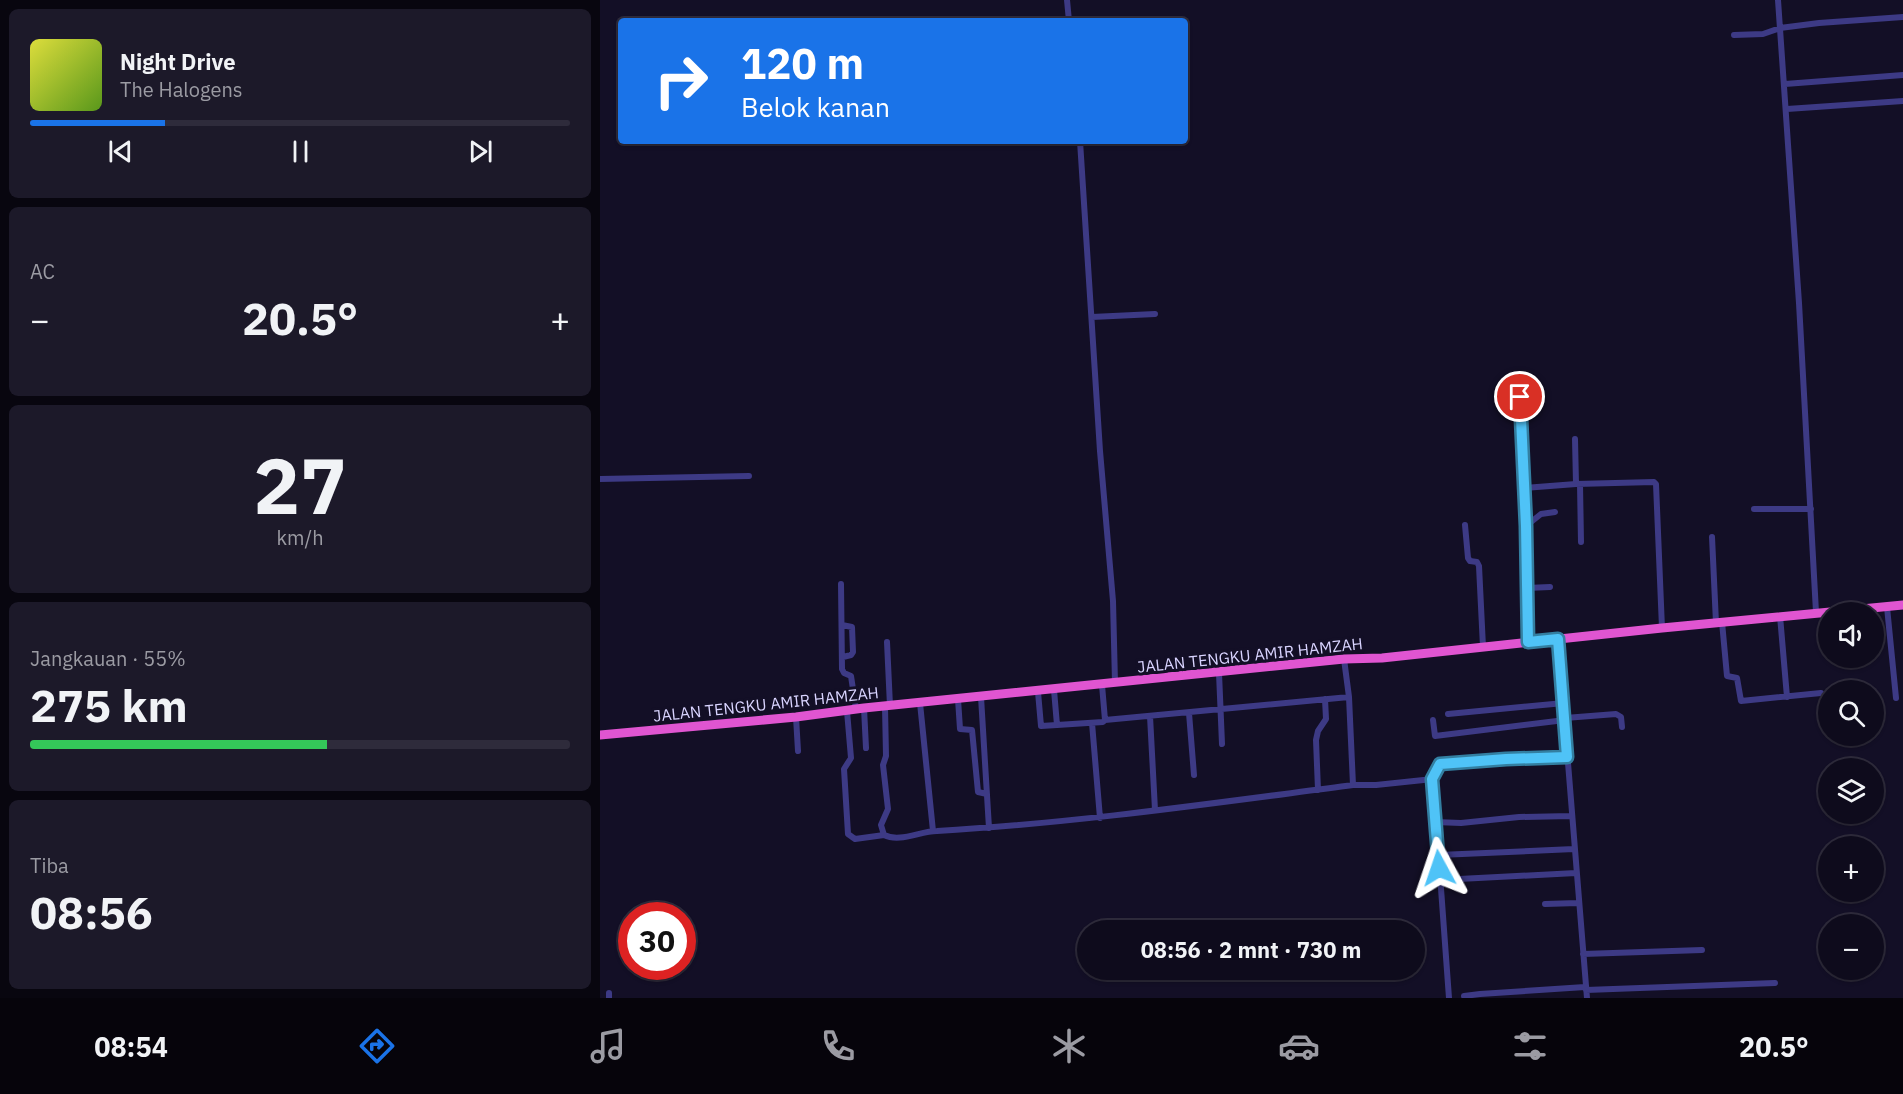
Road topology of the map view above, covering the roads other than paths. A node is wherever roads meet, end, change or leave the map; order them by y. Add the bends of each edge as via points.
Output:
1 (1067, 0) edge
2 (1778, 0) edge
3 (1903, 17) edge
4 (1069, 18) edge
5 (1780, 28) junction
6 (1734, 35) dead end
7 (1903, 75) edge
8 (1785, 84) junction
9 (1903, 101) edge
10 (1787, 109) junction
11 (1080, 144) edge
12 (1155, 314) dead end
13 (1092, 317) junction
14 (1520, 397) dead end
15 (1575, 439) dead end
16 (749, 476) dead end
17 (600, 479) edge
18 (1578, 484) junction
19 (1524, 488) junction
20 (1754, 509) dead end
21 (1811, 509) junction
22 (1555, 512) dead end
23 (1465, 525) dead end
24 (1526, 526) junction
25 (1712, 537) dead end
26 (1581, 542) dead end
27 (841, 584) dead end
28 (1550, 587) dead end
29 (1527, 588) junction
30 (1903, 605) edge
31 (1887, 607) junction
32 (1816, 612) junction
33 (1780, 616) junction
34 (1719, 622) junction
35 (1662, 628) junction
36 (1558, 639) junction
37 (887, 642) dead end
38 (1528, 642) junction
39 (1483, 647) junction
40 (1344, 659) junction
41 (1219, 673) junction
42 (1115, 684) junction
43 (1102, 685) junction
44 (1054, 690) junction
45 (1038, 692) junction
46 (1818, 693) edge
47 (981, 697) junction
48 (1349, 697) junction
49 (1787, 697) junction
50 (1896, 698) dead end
51 (958, 699) junction
52 (1325, 699) junction
53 (920, 703) junction
54 (1564, 703) junction
55 (888, 706) junction
56 (855, 709) junction
57 (1221, 709) junction
58 (1189, 713) junction
59 (1448, 714) dead end
60 (1150, 716) junction
61 (796, 717) junction
62 (1565, 719) junction
63 (1105, 720) junction
64 (1433, 720) dead end
65 (1092, 723) junction
66 (1057, 725) junction
67 (1622, 727) dead end
68 (600, 735) edge
69 (1222, 744) dead end
70 (866, 748) dead end
71 (798, 751) dead end
72 (1567, 757) junction
73 (1194, 775) dead end
74 (1432, 779) junction
75 (1353, 785) junction
76 (1318, 790) junction
77 (987, 794) junction
78 (1155, 810) junction
79 (1571, 816) junction
80 (1100, 818) junction
81 (1435, 822) junction
82 (989, 828) junction
83 (933, 831) junction
84 (884, 836) junction
85 (1574, 849) junction
86 (1439, 855) junction
87 (1575, 873) junction
88 (1440, 880) junction
89 (1578, 903) junction
90 (1545, 904) dead end
91 (1702, 950) dead end
92 (1583, 954) junction
93 (1775, 983) dead end
94 (1586, 989) junction
95 (1464, 996) dead end
96 (1449, 998) edge
97 (1587, 998) edge

1 - 4 street
2 - 5 street
3 - 5 street
5 - 6 street via 1763,34
5 - 8 street
7 - 8 street
8 - 10 street
9 - 10 street
10 - 21 street
11 - 13 street
12 - 13 street
13 - 42 street via 1113,601
14 - 19 street
15 - 18 street
16 - 17 street
18 - 19 street
18 - 26 street
18 - 35 street via 1656,484
19 - 24 street
20 - 21 street
21 - 32 street
22 - 24 street via 1546,512
23 - 39 street via 1468,558 1479,566
24 - 29 street
25 - 34 street
27 - 56 street via 842,669 850,676
28 - 29 street
29 - 38 street
30 - 31 highway, JALAN TENGKU AMIR HAMZAH
31 - 32 highway, JALAN TENGKU AMIR HAMZAH
31 - 50 street
32 - 33 highway, JALAN TENGKU AMIR HAMZAH
33 - 34 highway, JALAN TENGKU AMIR HAMZAH
33 - 49 street
34 - 35 highway, JALAN TENGKU AMIR HAMZAH
34 - 49 street via 1727,676 1737,678 1741,701
35 - 36 highway, JALAN TENGKU AMIR HAMZAH
36 - 38 highway, JALAN TENGKU AMIR HAMZAH
36 - 54 street
37 - 55 street
38 - 39 highway, JALAN TENGKU AMIR HAMZAH
39 - 40 highway, JALAN TENGKU AMIR HAMZAH
40 - 41 highway, JALAN TENGKU AMIR HAMZAH
40 - 48 street
41 - 42 highway, JALAN TENGKU AMIR HAMZAH
41 - 57 street
42 - 43 highway, JALAN TENGKU AMIR HAMZAH
43 - 44 highway, JALAN TENGKU AMIR HAMZAH
43 - 63 street
44 - 45 highway, JALAN TENGKU AMIR HAMZAH
44 - 66 street
45 - 47 highway, JALAN TENGKU AMIR HAMZAH
45 - 66 street via 1041,726
46 - 49 street
47 - 51 highway, JALAN TENGKU AMIR HAMZAH
47 - 77 street
48 - 52 street
48 - 75 street
51 - 53 highway, JALAN TENGKU AMIR HAMZAH
51 - 77 street via 960,729 972,730 978,792
52 - 57 street
52 - 76 street via 1326,719 1316,740
53 - 55 highway, JALAN TENGKU AMIR HAMZAH
53 - 83 street
54 - 59 street
54 - 62 street
55 - 56 highway, JALAN TENGKU AMIR HAMZAH
55 - 84 street via 883,765 888,809 881,825
56 - 61 highway, JALAN TENGKU AMIR HAMZAH
56 - 70 street
56 - 84 street via 851,758 844,769 848,834 855,839
57 - 58 street
57 - 69 street
58 - 60 street
58 - 73 street
60 - 63 street
60 - 78 street
61 - 68 highway, JALAN TENGKU AMIR HAMZAH
61 - 71 street
62 - 64 street via 1435,736
62 - 67 street via 1616,714 1621,717
62 - 72 street
63 - 65 street
65 - 66 street
65 - 80 street
72 - 74 street via 1440,764
72 - 79 street
74 - 75 street
74 - 81 street
75 - 76 street
76 - 78 street
77 - 82 street
78 - 80 street
79 - 81 street
79 - 85 street
80 - 82 street
81 - 86 street
82 - 83 street
83 - 84 street via 892,839
85 - 86 street
85 - 87 street
86 - 88 street
87 - 88 street
87 - 89 street
88 - 96 street
89 - 90 street
89 - 92 street
91 - 92 street
92 - 94 street
93 - 94 street
94 - 95 street
94 - 97 street

